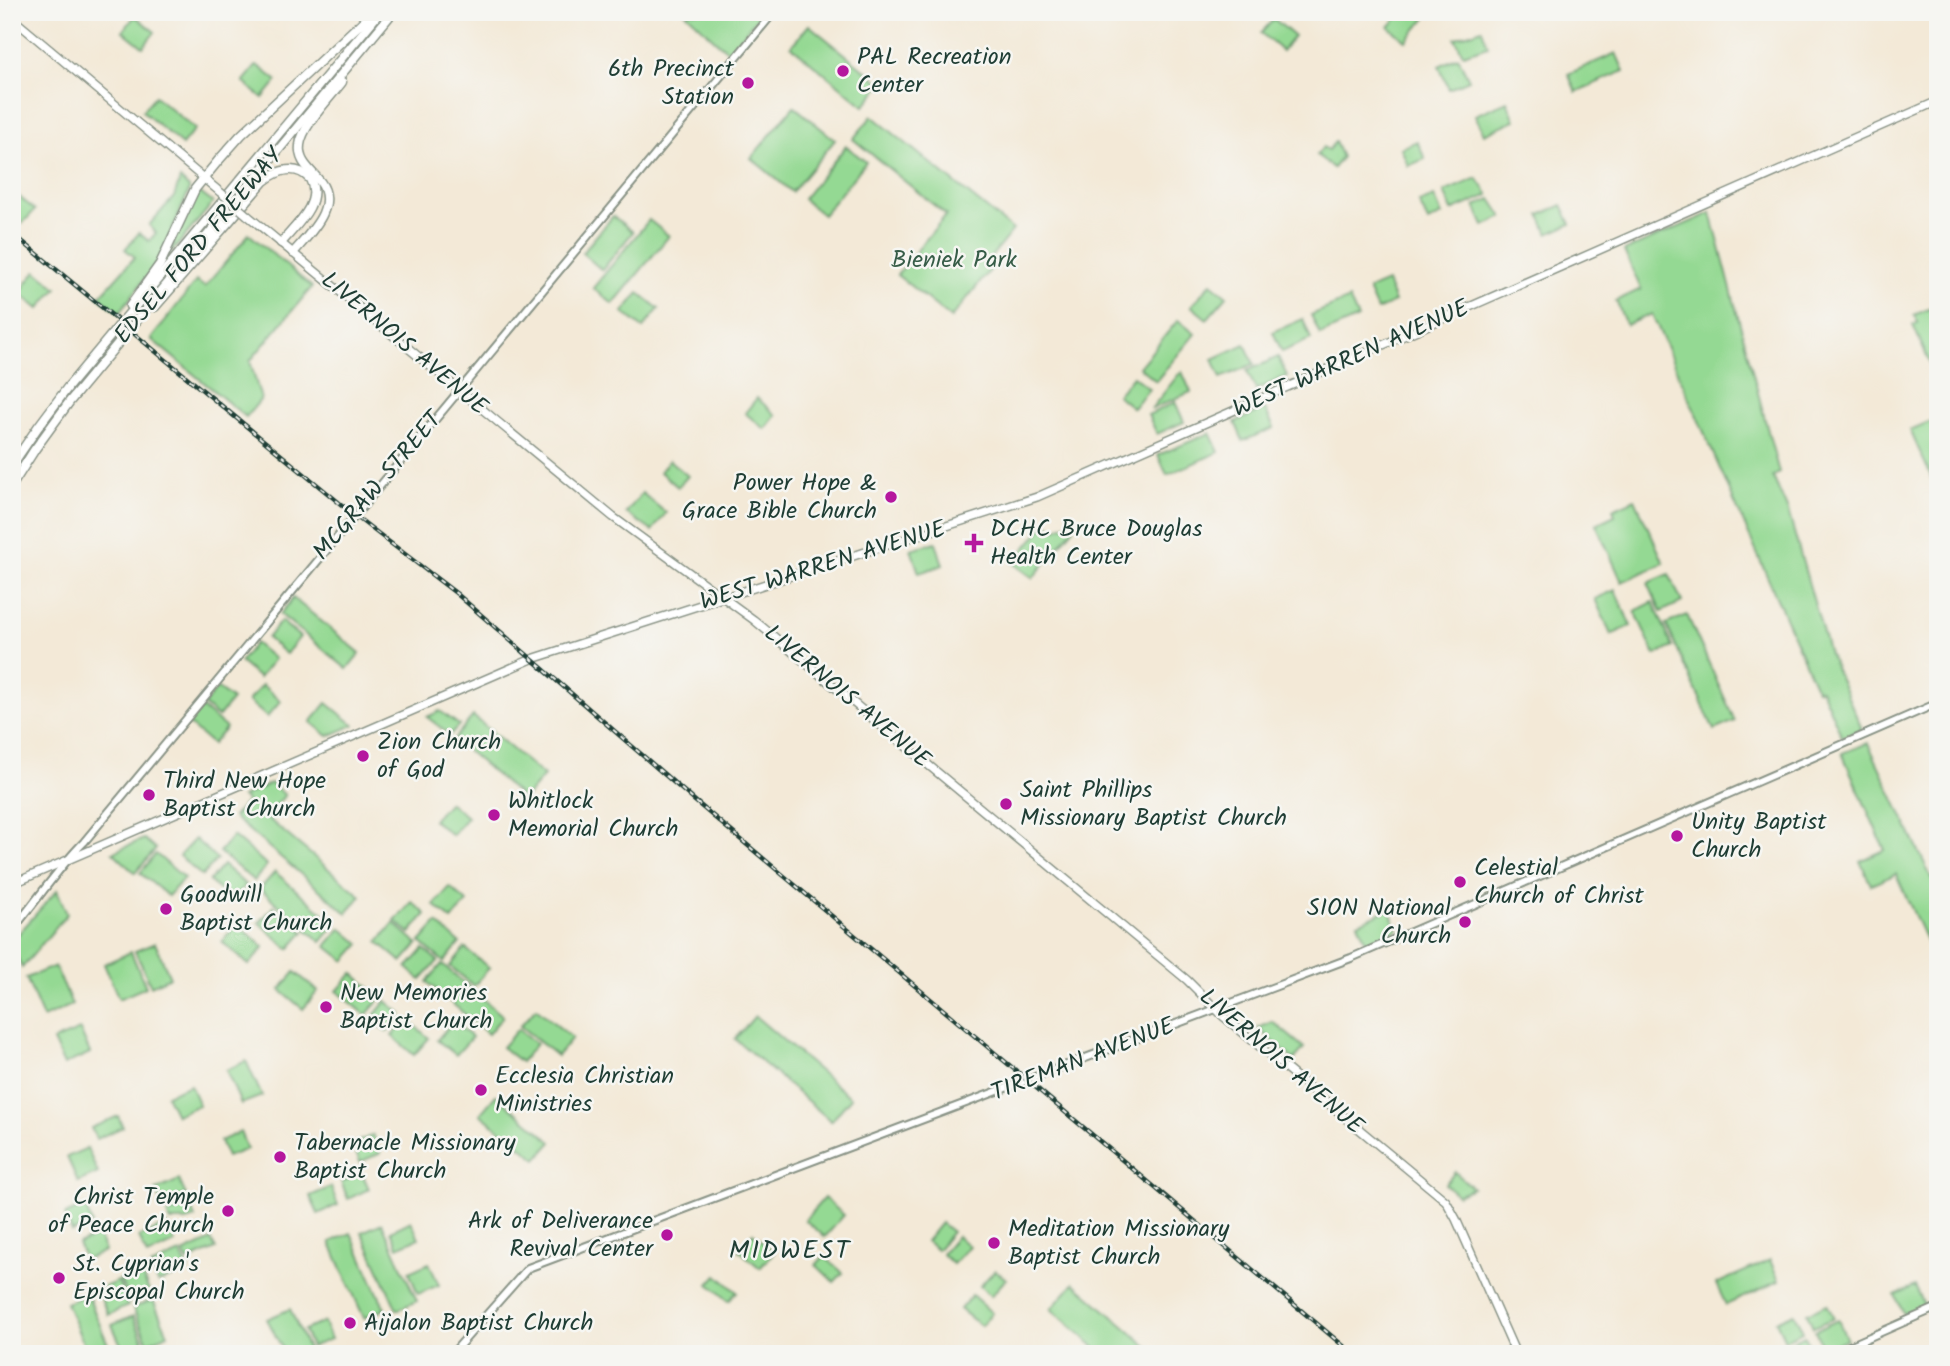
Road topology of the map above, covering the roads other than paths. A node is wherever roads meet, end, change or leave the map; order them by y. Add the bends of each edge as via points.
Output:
1 (373, 12) edge
2 (380, 12) edge
3 (393, 12) edge
4 (774, 12) edge
5 (12, 18) edge
6 (385, 23) junction
7 (1938, 101) edge
8 (206, 180) junction
9 (281, 243) junction
10 (293, 253) junction
11 (122, 339) junction
12 (104, 345) junction
13 (459, 390) junction
14 (12, 465) edge
15 (12, 485) edge
16 (725, 597) junction
17 (1938, 703) edge
18 (64, 863) junction
19 (12, 884) edge
20 (12, 930) edge
21 (1217, 1010) junction
22 (1938, 1307) edge
23 (452, 1354) edge
24 (1516, 1354) edge
25 (1831, 1354) edge

1 - 8 highway via 241,135
2 - 12 highway, EDSEL FORD FREEWAY
3 - 6 highway, EDSEL FORD FREEWAY
4 - 13 street, MCGRAW STREET
5 - 8 main road, LIVERNOIS AVENUE
6 - 10 highway via 301,139 301,157 322,183 326,204 319,221
6 - 11 highway, EDSEL FORD FREEWAY
7 - 16 main road, WEST WARREN AVENUE via 1038,497
8 - 9 main road, LIVERNOIS AVENUE, bridge
8 - 12 highway via 189,200 160,264
9 - 10 main road, LIVERNOIS AVENUE
9 - 11 highway via 315,196 310,179 299,170 281,171 264,181 143,321
10 - 13 main road, LIVERNOIS AVENUE
11 - 15 highway, EDSEL FORD FREEWAY via 58,417
12 - 14 highway, EDSEL FORD FREEWAY
13 - 16 main road, LIVERNOIS AVENUE via 622,524
13 - 18 street, MCGRAW STREET
16 - 18 main road, WEST WARREN AVENUE via 532,659
16 - 21 main road, LIVERNOIS AVENUE
17 - 21 street, TIREMAN AVENUE via 1359,955
18 - 19 main road, WEST WARREN AVENUE
18 - 20 street, MCGRAW STREET
21 - 23 street, TIREMAN AVENUE via 528,1268
21 - 24 main road, LIVERNOIS AVENUE via 1446,1201
22 - 25 street

